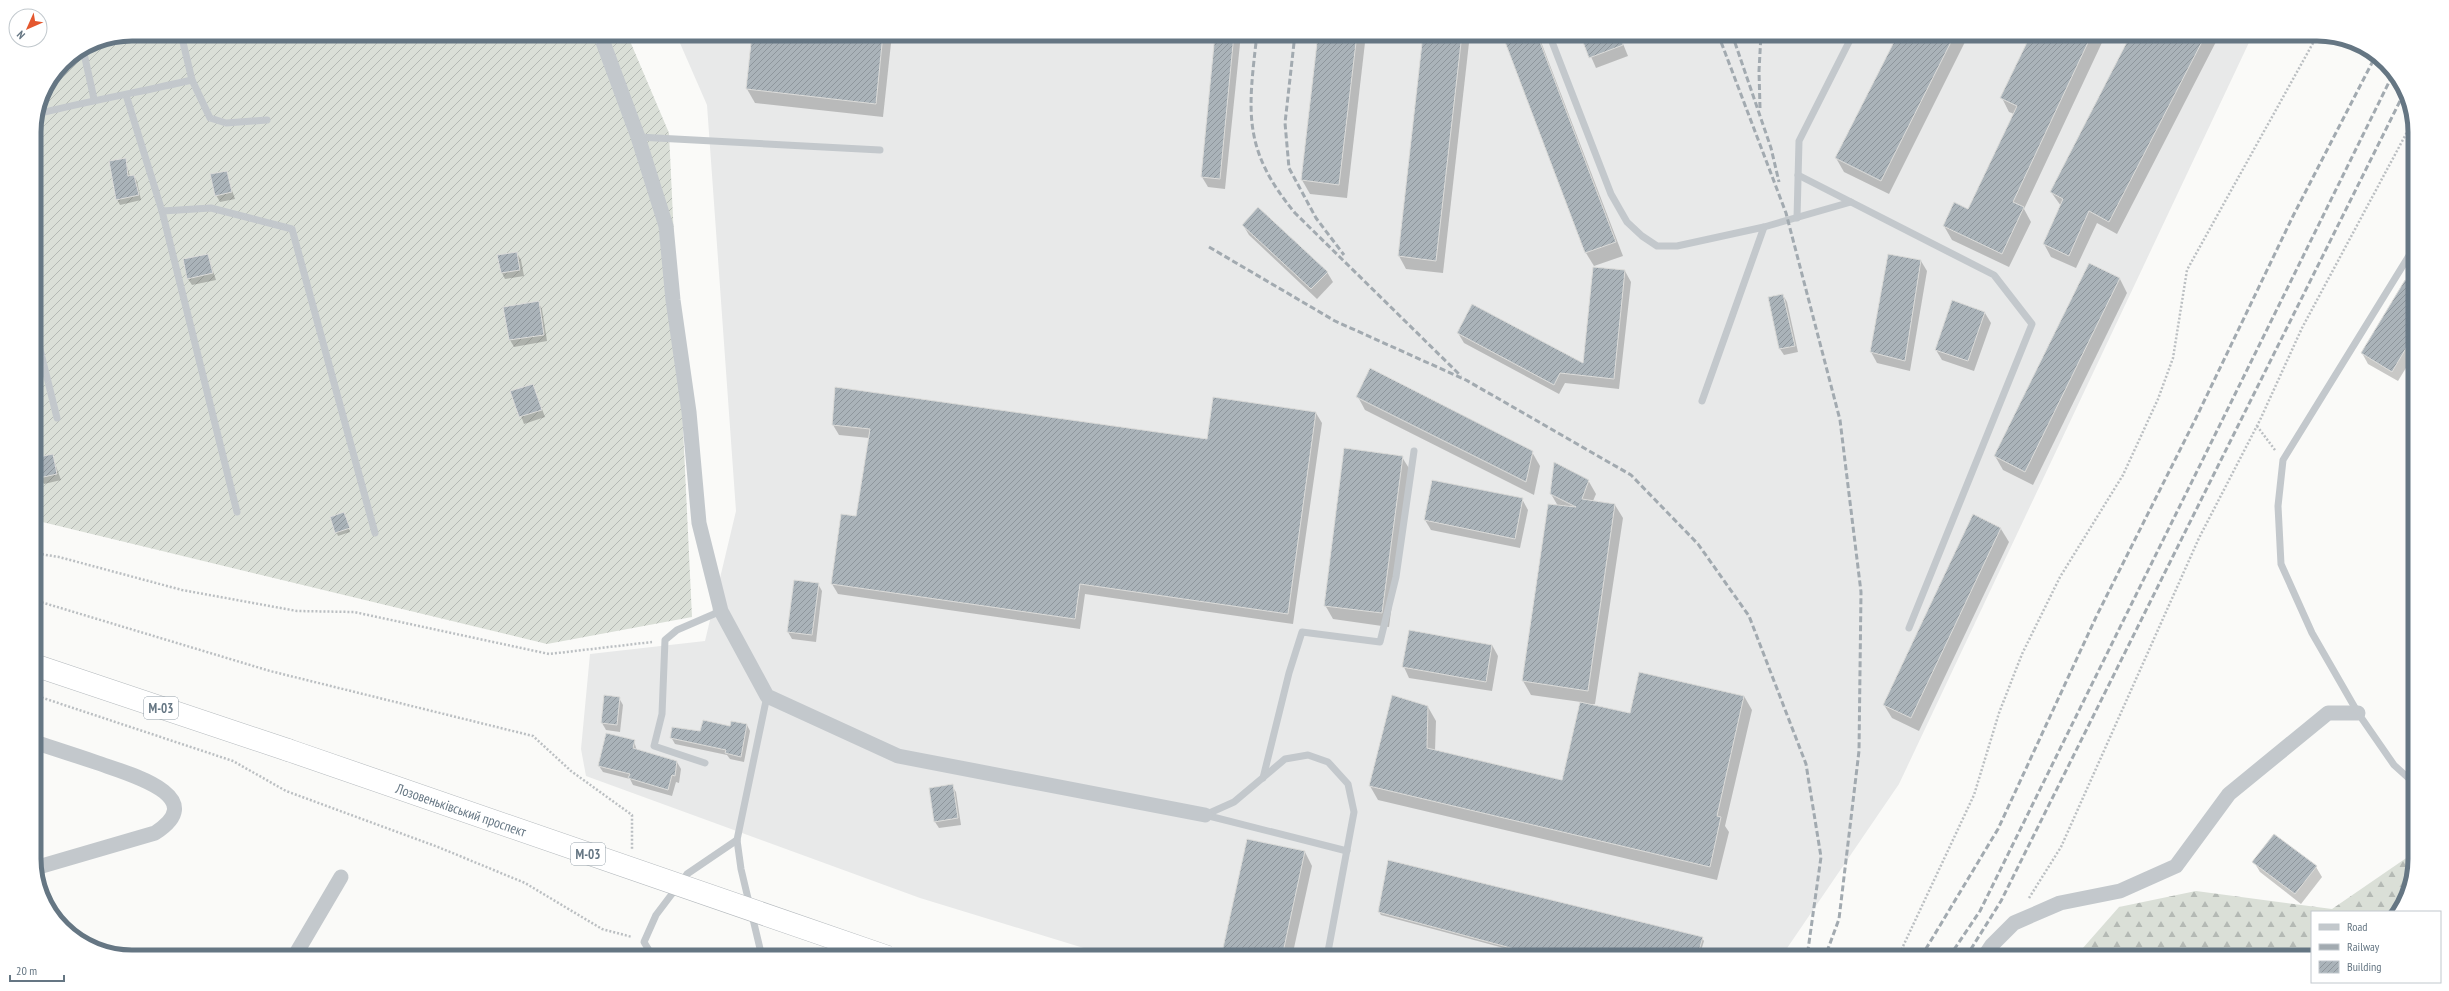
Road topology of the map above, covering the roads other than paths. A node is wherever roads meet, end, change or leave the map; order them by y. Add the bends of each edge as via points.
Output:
1 (183, 41) edge
2 (603, 41) edge
3 (1552, 41) edge
4 (1849, 41) edge
5 (84, 54) edge
6 (192, 80) junction
7 (126, 95) junction
8 (94, 100) junction
9 (43, 112) edge
10 (267, 120) dead end
11 (638, 137) junction
12 (880, 150) dead end
13 (1798, 175) junction
14 (1851, 202) junction
15 (162, 211) junction
16 (1796, 218) junction
17 (1764, 227) junction
18 (2408, 257) edge
19 (41, 353) edge
20 (1702, 400) dead end
21 (57, 418) dead end
22 (1414, 451) dead end
23 (237, 512) dead end
24 (375, 533) dead end
25 (721, 611) junction
26 (1909, 628) dead end
27 (41, 667) edge
28 (767, 696) junction
29 (2358, 713) junction
30 (41, 744) edge
31 (705, 763) dead end
32 (1263, 778) junction
33 (2408, 778) edge
34 (1205, 815) junction
35 (737, 840) junction
36 (1347, 852) junction
37 (41, 866) edge
38 (342, 876) dead end
39 (298, 950) edge
40 (649, 950) edge
41 (760, 950) edge
42 (868, 950) edge
43 (1328, 950) edge
44 (1989, 950) edge

1 - 6 lane
2 - 11 street
3 - 17 lane via 1611,194 1627,222 1642,236 1657,246 1677,246
4 - 13 lane via 1799,141
5 - 8 lane
6 - 7 lane
6 - 10 lane via 210,118 226,123
7 - 8 lane
7 - 15 lane
8 - 9 lane
11 - 12 lane
11 - 25 street via 666,226 673,300 689,412 699,523
13 - 14 lane
13 - 16 lane
14 - 16 lane
14 - 26 lane via 1994,275 2032,324
15 - 23 lane
15 - 24 lane via 211,208 292,229
16 - 17 lane
17 - 20 lane
18 - 29 lane via 2283,460 2278,506 2280,564 2312,632
19 - 21 lane
22 - 32 lane via 1396,577 1380,642 1302,632
25 - 28 street
25 - 31 lane via 677,630 665,640 662,714 654,746
27 - 42 highway, Лозовеньківський проспект / М-03, bridge
28 - 34 street via 898,756
28 - 35 lane
29 - 33 lane via 2394,765
29 - 44 street via 2328,713 2229,794 2176,866 2120,892 2060,903 2014,923
30 - 37 street via 148,780 172,798 175,806 166,826 155,833
32 - 34 lane via 1234,802
32 - 36 lane via 1285,759 1308,755 1328,762 1348,784 1354,812
34 - 36 lane
35 - 40 lane via 687,874 656,915 644,942
35 - 41 lane via 741,869
36 - 43 lane
38 - 39 street

